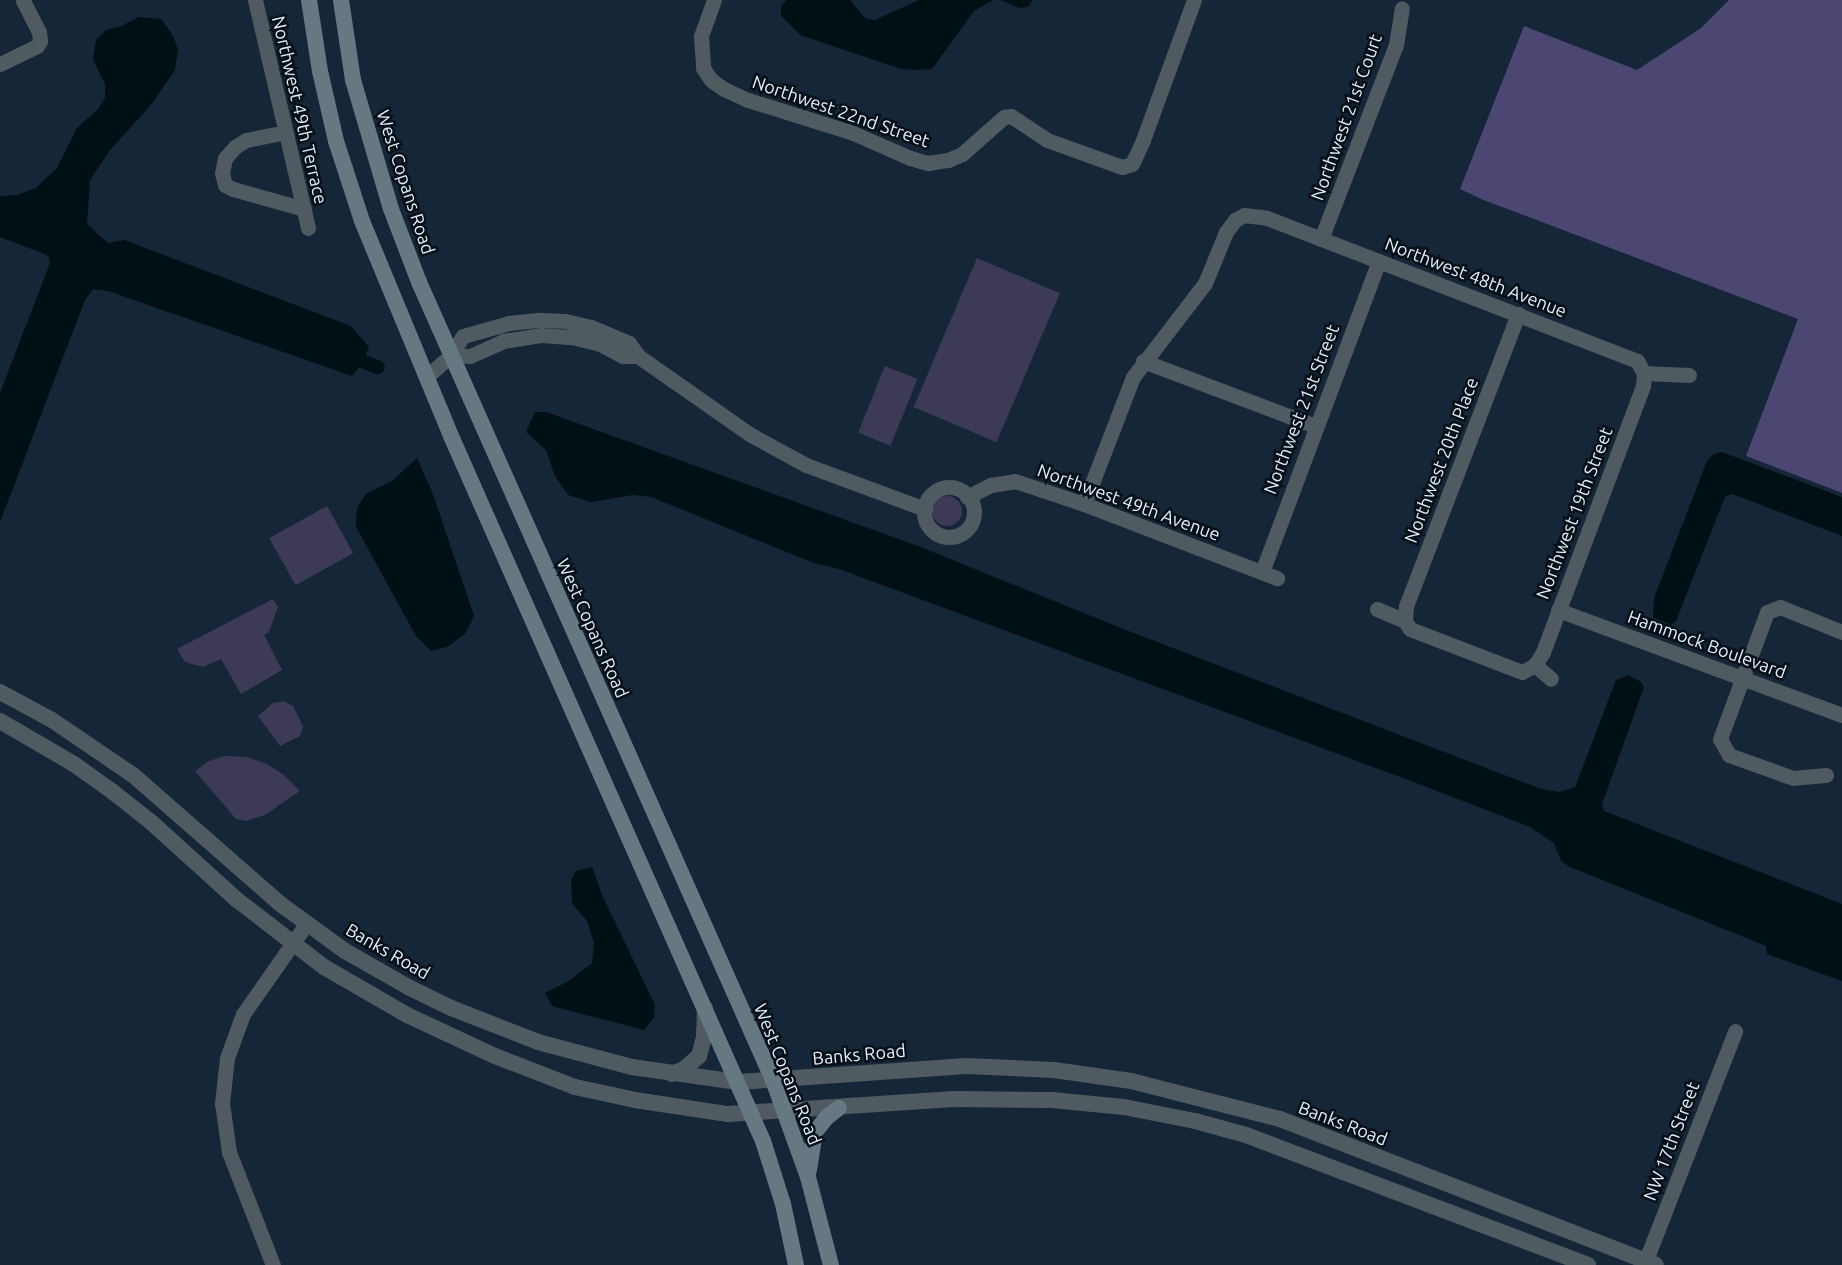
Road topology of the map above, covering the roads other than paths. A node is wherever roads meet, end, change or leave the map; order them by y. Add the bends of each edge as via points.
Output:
1 (23, 0) edge
2 (255, 0) edge
3 (309, 0) edge
4 (341, 0) edge
5 (714, 0) edge
6 (1194, 0) edge
7 (1402, 8) dead end
8 (0, 64) edge
9 (286, 132) junction
10 (303, 209) junction
11 (308, 228) dead end
12 (1321, 239) junction
13 (1379, 261) junction
14 (1518, 314) junction
15 (451, 355) junction
16 (1143, 361) junction
17 (1644, 373) junction
18 (1689, 375) dead end
19 (426, 377) junction
20 (1315, 426) junction
21 (967, 497) junction
22 (1084, 504) junction
23 (925, 509) junction
24 (1262, 572) junction
25 (1277, 578) dead end
26 (1377, 609) dead end
27 (1558, 610) junction
28 (1405, 621) junction
29 (1842, 632) edge
30 (1535, 664) junction
31 (1742, 677) junction
32 (1551, 679) dead end
33 (0, 692) edge
34 (1842, 715) edge
35 (0, 721) edge
36 (1826, 775) dead end
37 (307, 923) junction
38 (292, 944) junction
39 (705, 1007) junction
40 (1735, 1032) dead end
41 (672, 1074) junction
42 (773, 1080) junction
43 (738, 1082) junction
44 (839, 1108) junction
45 (785, 1110) junction
46 (751, 1113) junction
47 (808, 1177) junction
48 (1649, 1264) edge
49 (273, 1265) edge
50 (796, 1265) edge
51 (831, 1265) edge
52 (1588, 1265) edge

1 - 8 street via 40,41
2 - 9 street, Northwest 49th Terrace
3 - 19 main road via 336,141 362,221
4 - 15 main road, West Copans Road via 353,80 384,187
5 - 6 street, Northwest 22nd Street via 701,36 704,68 711,80 748,100 854,133 928,163 962,154 1004,117 1011,116 1047,140 1122,167 1132,164 1143,140
7 - 12 street, Northwest 21st Court via 1396,45
9 - 10 street, Northwest 49th Terrace
9 - 10 street via 241,144 225,158 222,172 225,184 233,189
10 - 11 street, Northwest 49th Terrace
12 - 13 street, Northwest 48th Avenue
12 - 16 street, Northwest 48th Avenue via 1267,218 1244,215 1235,220 1205,283
13 - 14 street, Northwest 48th Avenue
13 - 20 street, Northwest 21st Street
14 - 17 street, Northwest 48th Avenue via 1637,360
14 - 28 street, Northwest 20th Place via 1406,606
15 - 19 street
15 - 23 street via 463,336 509,323 565,321 613,334 751,435 806,465
15 - 42 main road, West Copans Road
16 - 20 street
16 - 22 street via 1133,377
17 - 18 street
17 - 27 street, Northwest 19th Street via 1643,386
19 - 39 main road
20 - 24 street, Northwest 21st Street
21 - 22 street, Northwest 49th Avenue via 991,485 1015,481
21 - 23 street via 959,489 944,488 930,495
21 - 23 street via 973,517 957,536 949,538 933,532 924,518
22 - 24 street, Northwest 49th Avenue
24 - 25 street, Northwest 49th Avenue
26 - 28 street
27 - 30 street, Northwest 19th Street
27 - 31 street, Hammock Boulevard
28 - 30 street via 1410,630 1522,672
29 - 31 street via 1780,607 1767,612
30 - 32 street
31 - 34 street, Hammock Boulevard
31 - 36 street via 1720,739 1730,755 1793,778
33 - 37 street, Banks Road via 52,720 133,775
35 - 38 street via 113,792
37 - 38 street
37 - 41 street, Banks Road via 345,951 408,987 494,1026 585,1056
38 - 46 street via 407,1015 542,1075 634,1100 729,1114
38 - 49 street via 243,1014 227,1058 222,1103 229,1152
39 - 41 street via 699,1056
39 - 43 main road
40 - 48 street, NW 17th Street
41 - 43 street, Banks Road
42 - 43 street, Banks Road
42 - 45 main road, West Copans Road
42 - 48 street, Banks Road via 978,1066 1054,1070 1131,1081 1280,1119
43 - 46 main road
44 - 45 street
44 - 47 main road via 815,1132
44 - 52 street via 954,1099 1043,1099 1172,1116 1262,1141
45 - 46 street
45 - 47 main road, West Copans Road
46 - 50 main road via 783,1204
47 - 51 main road, West Copans Road

